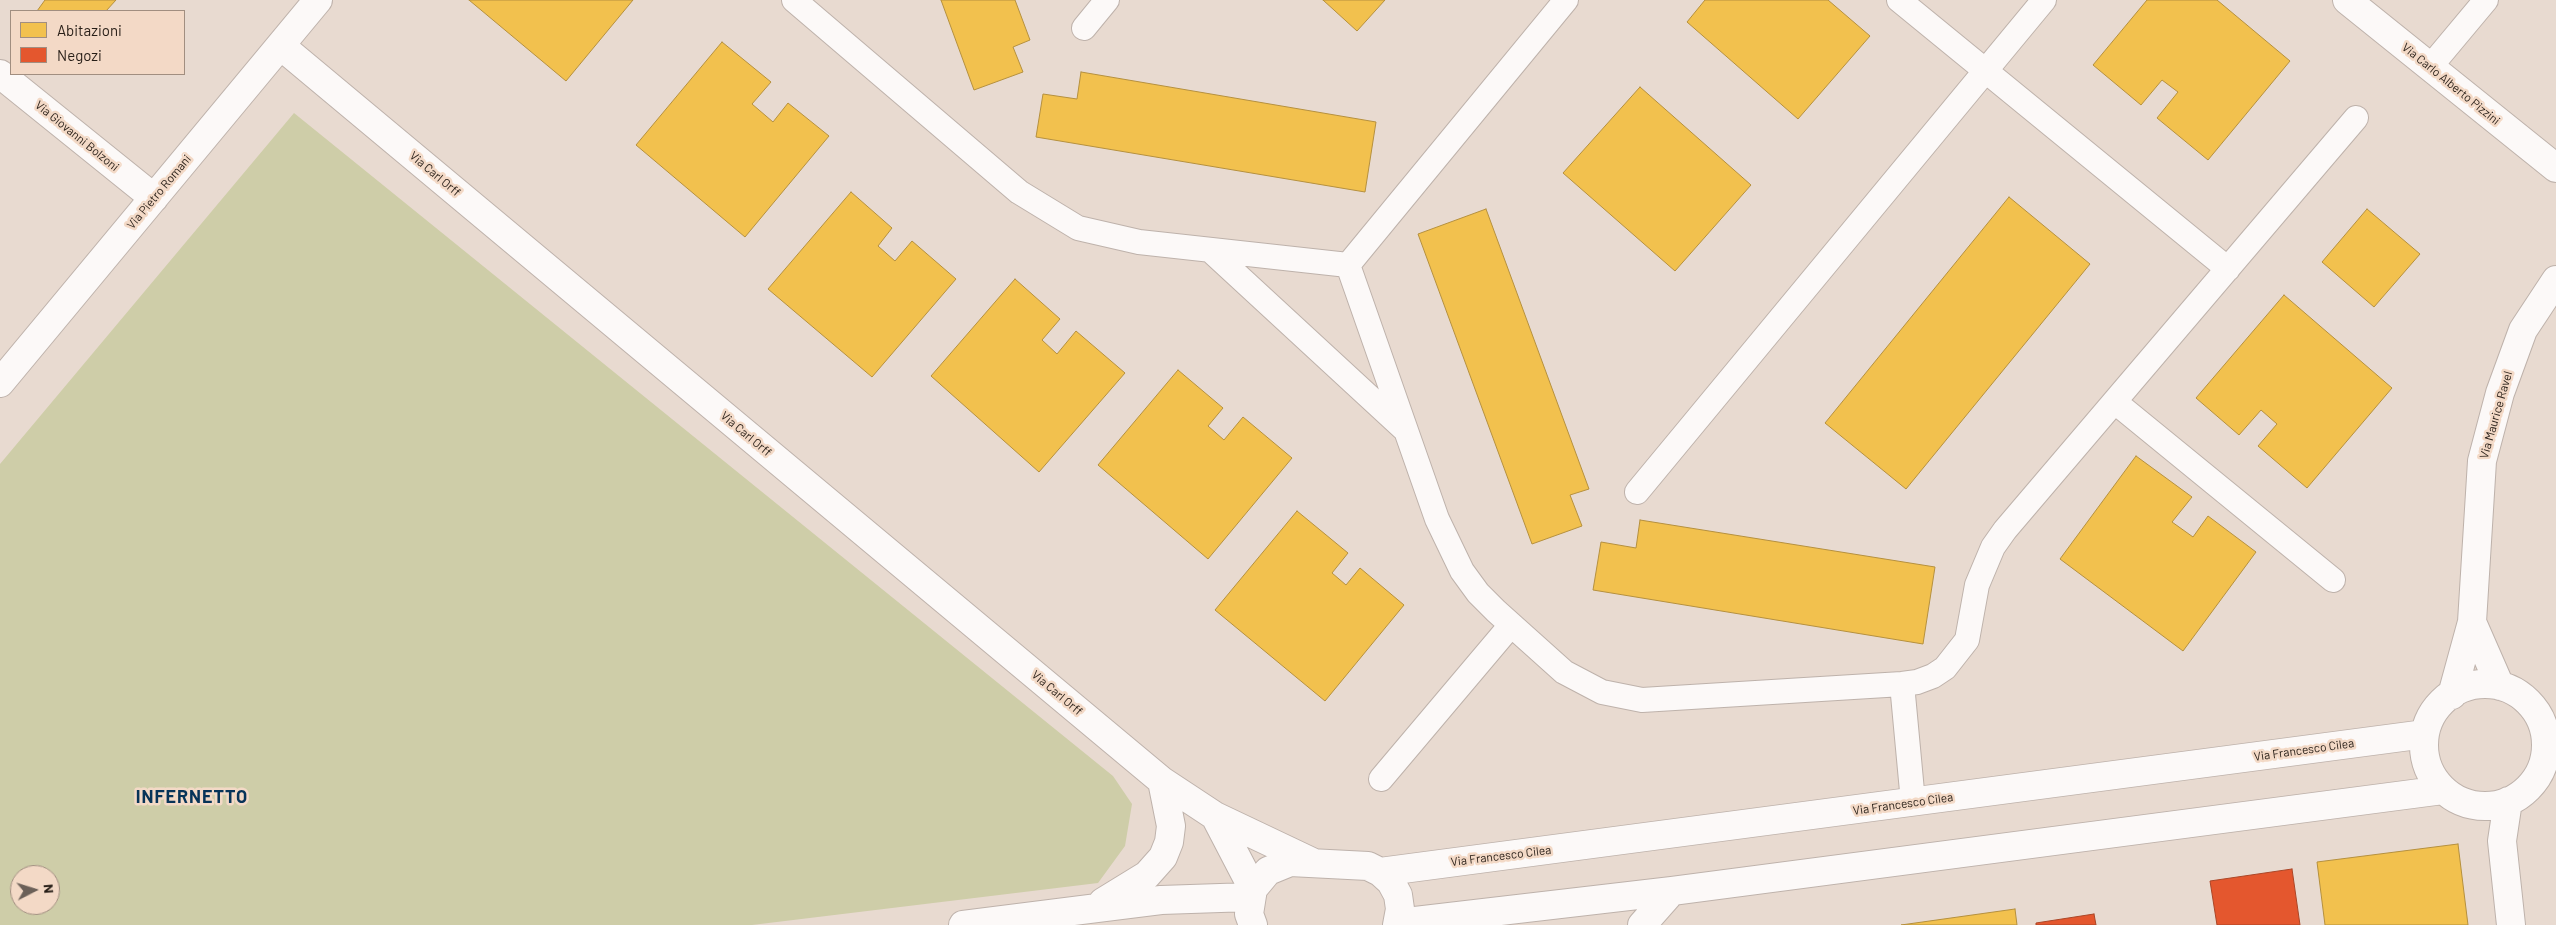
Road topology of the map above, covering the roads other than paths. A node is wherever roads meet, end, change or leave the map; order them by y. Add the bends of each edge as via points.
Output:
1 (318, 0) edge
2 (794, 0) edge
3 (1107, 0) edge
4 (1566, 0) edge
5 (1899, 0) edge
6 (2044, 0) edge
7 (2347, 0) edge
8 (2486, 0) edge
9 (1084, 28) dead end
10 (281, 46) junction
11 (2430, 67) junction
12 (1986, 70) junction
13 (0, 74) edge
14 (2356, 118) dead end
15 (2556, 168) edge
16 (154, 198) junction
17 (1210, 250) junction
18 (1348, 265) junction
19 (2228, 269) junction
20 (2556, 280) edge
21 (0, 383) edge
22 (2114, 402) junction
23 (1406, 431) junction
24 (1637, 492) dead end
25 (2333, 580) dead end
26 (2472, 622) junction
27 (1511, 625) junction
28 (1902, 684) junction
29 (2500, 686) junction
30 (2452, 695) junction
31 (2549, 723) edge
32 (2425, 734) junction
33 (1381, 779) dead end
34 (1162, 781) junction
35 (2544, 781) edge
36 (2443, 790) junction
37 (2508, 801) junction
38 (1913, 802) junction
39 (2479, 807) junction
40 (1215, 816) junction
41 (2502, 841) junction
42 (1314, 863) junction
43 (1380, 872) junction
44 (1672, 891) junction
45 (1251, 893) junction
46 (1092, 908) junction
47 (1398, 924) edge
48 (964, 925) edge
49 (1253, 925) edge
50 (1642, 925) edge
51 (2511, 925) edge

1 - 10 street, Via Pietro Romani
2 - 17 lane via 1019,192 1056,217 1078,228 1119,239
3 - 9 lane
4 - 18 lane
5 - 12 lane
6 - 12 lane
7 - 11 street, Via Carlo Alberto Pizzini
8 - 11 lane
10 - 16 street, Via Pietro Romani
10 - 34 street, Via Carl Orff
11 - 15 street, Via Carlo Alberto Pizzini
12 - 19 lane
12 - 24 lane
13 - 16 street, Via Giovanni Bolzoni
14 - 19 lane
16 - 21 street, Via Pietro Romani
17 - 18 lane
17 - 23 lane
18 - 23 lane
19 - 22 lane
20 - 26 street, Via Maurice Ravel via 2523,330 2500,393 2482,461
22 - 25 lane
22 - 28 lane via 1993,547 1976,585 1968,640 1962,649 1933,676
23 - 27 lane via 1449,547 1478,593
26 - 29 street, Via Maurice Ravel
26 - 30 street, Via Maurice Ravel
27 - 28 lane via 1564,672 1582,683 1622,698 1658,700
27 - 33 lane
28 - 38 lane
29 - 30 street via 2480,684
29 - 31 street via 2523,698
30 - 32 street via 2432,715
31 - 35 street
32 - 36 street via 2424,753 2430,773
32 - 38 street, Via Francesco Cilea
34 - 40 street, Via Carl Orff
34 - 46 street via 1171,826 1169,842 1162,857 1147,875
35 - 37 street
36 - 39 street via 2459,801
36 - 44 street
37 - 39 street
37 - 41 street
38 - 43 street, Via Francesco Cilea
39 - 41 street
40 - 42 street, Via Carl Orff
40 - 45 street, Via Carl Orff
41 - 51 street
42 - 43 street, Via Francesco Cilea via 1368,866
42 - 45 street, Via Francesco Cilea via 1278,865 1259,879
43 - 47 street via 1398,895
44 - 47 street
44 - 50 street
45 - 46 street
45 - 49 street via 1249,914
46 - 48 street

